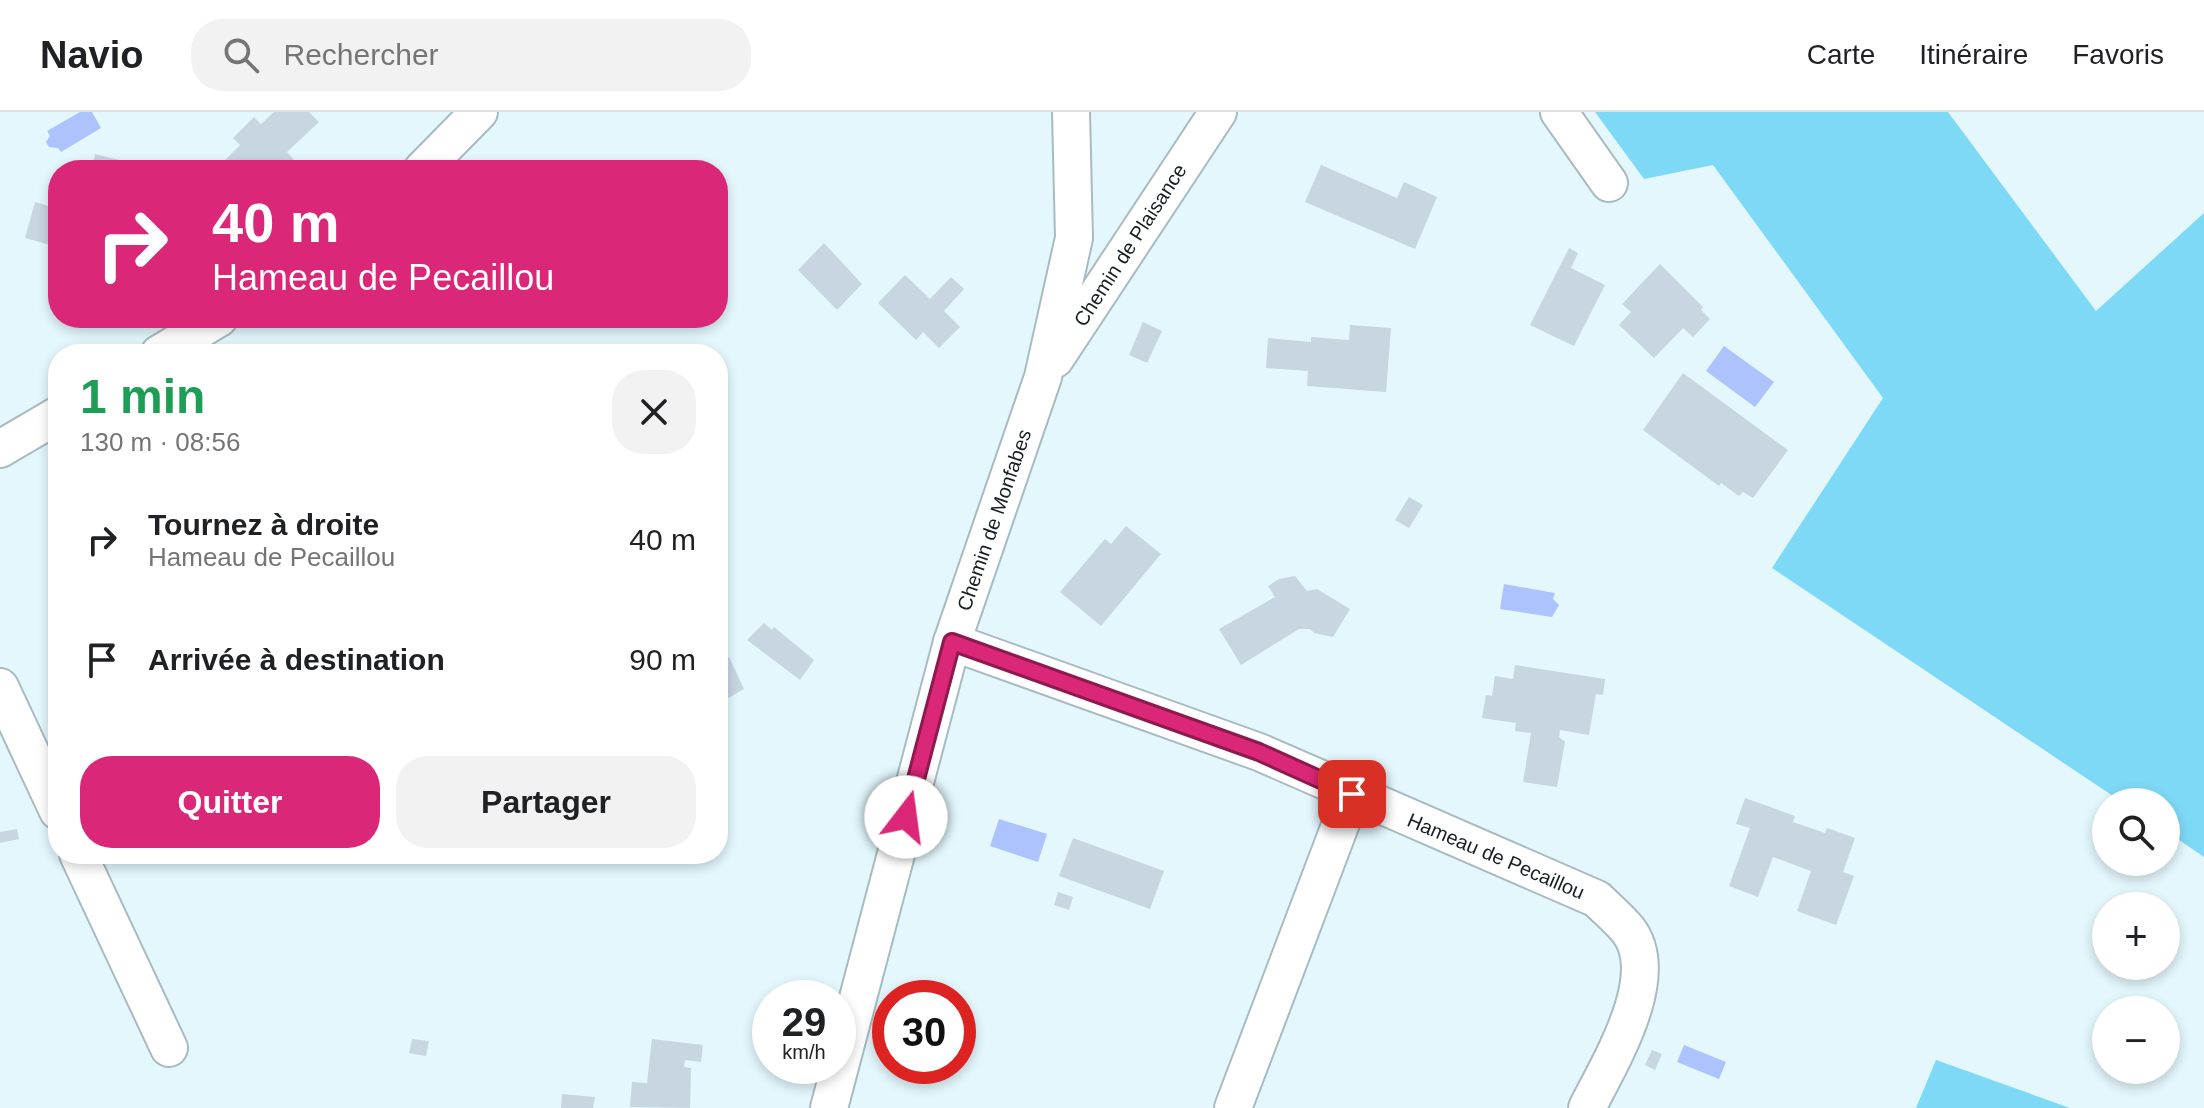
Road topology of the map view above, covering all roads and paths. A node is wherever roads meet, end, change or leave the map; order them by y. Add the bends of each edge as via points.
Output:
1 (479, 112) edge
2 (1071, 112) edge
3 (1218, 112) edge
4 (1559, 112) edge
5 (432, 160) edge
6 (1609, 183) dead end
7 (202, 328) edge
8 (176, 344) edge
9 (1043, 377) junction
10 (48, 421) edge
11 (0, 449) edge
12 (952, 642) junction
13 (0, 687) edge
14 (48, 790) edge
15 (1352, 794) junction
16 (83, 864) edge
17 (169, 1048) dead end
18 (829, 1108) edge
19 (1233, 1108) edge
20 (1587, 1108) edge

1 - 5 street
2 - 9 street, Chemin de Monfabes via 1074,238
3 - 9 street, Chemin de Plaisance
4 - 6 street
7 - 8 street
9 - 12 street, Chemin de Monfabes
10 - 11 street
12 - 15 street, Hameau de Pecaillou via 1259,752
12 - 18 street, Chemin de Monfabes
13 - 14 street
15 - 19 street
15 - 20 street, Hameau de Pecaillou via 1597,899 1630,931 1641,960 1637,999
16 - 17 street

